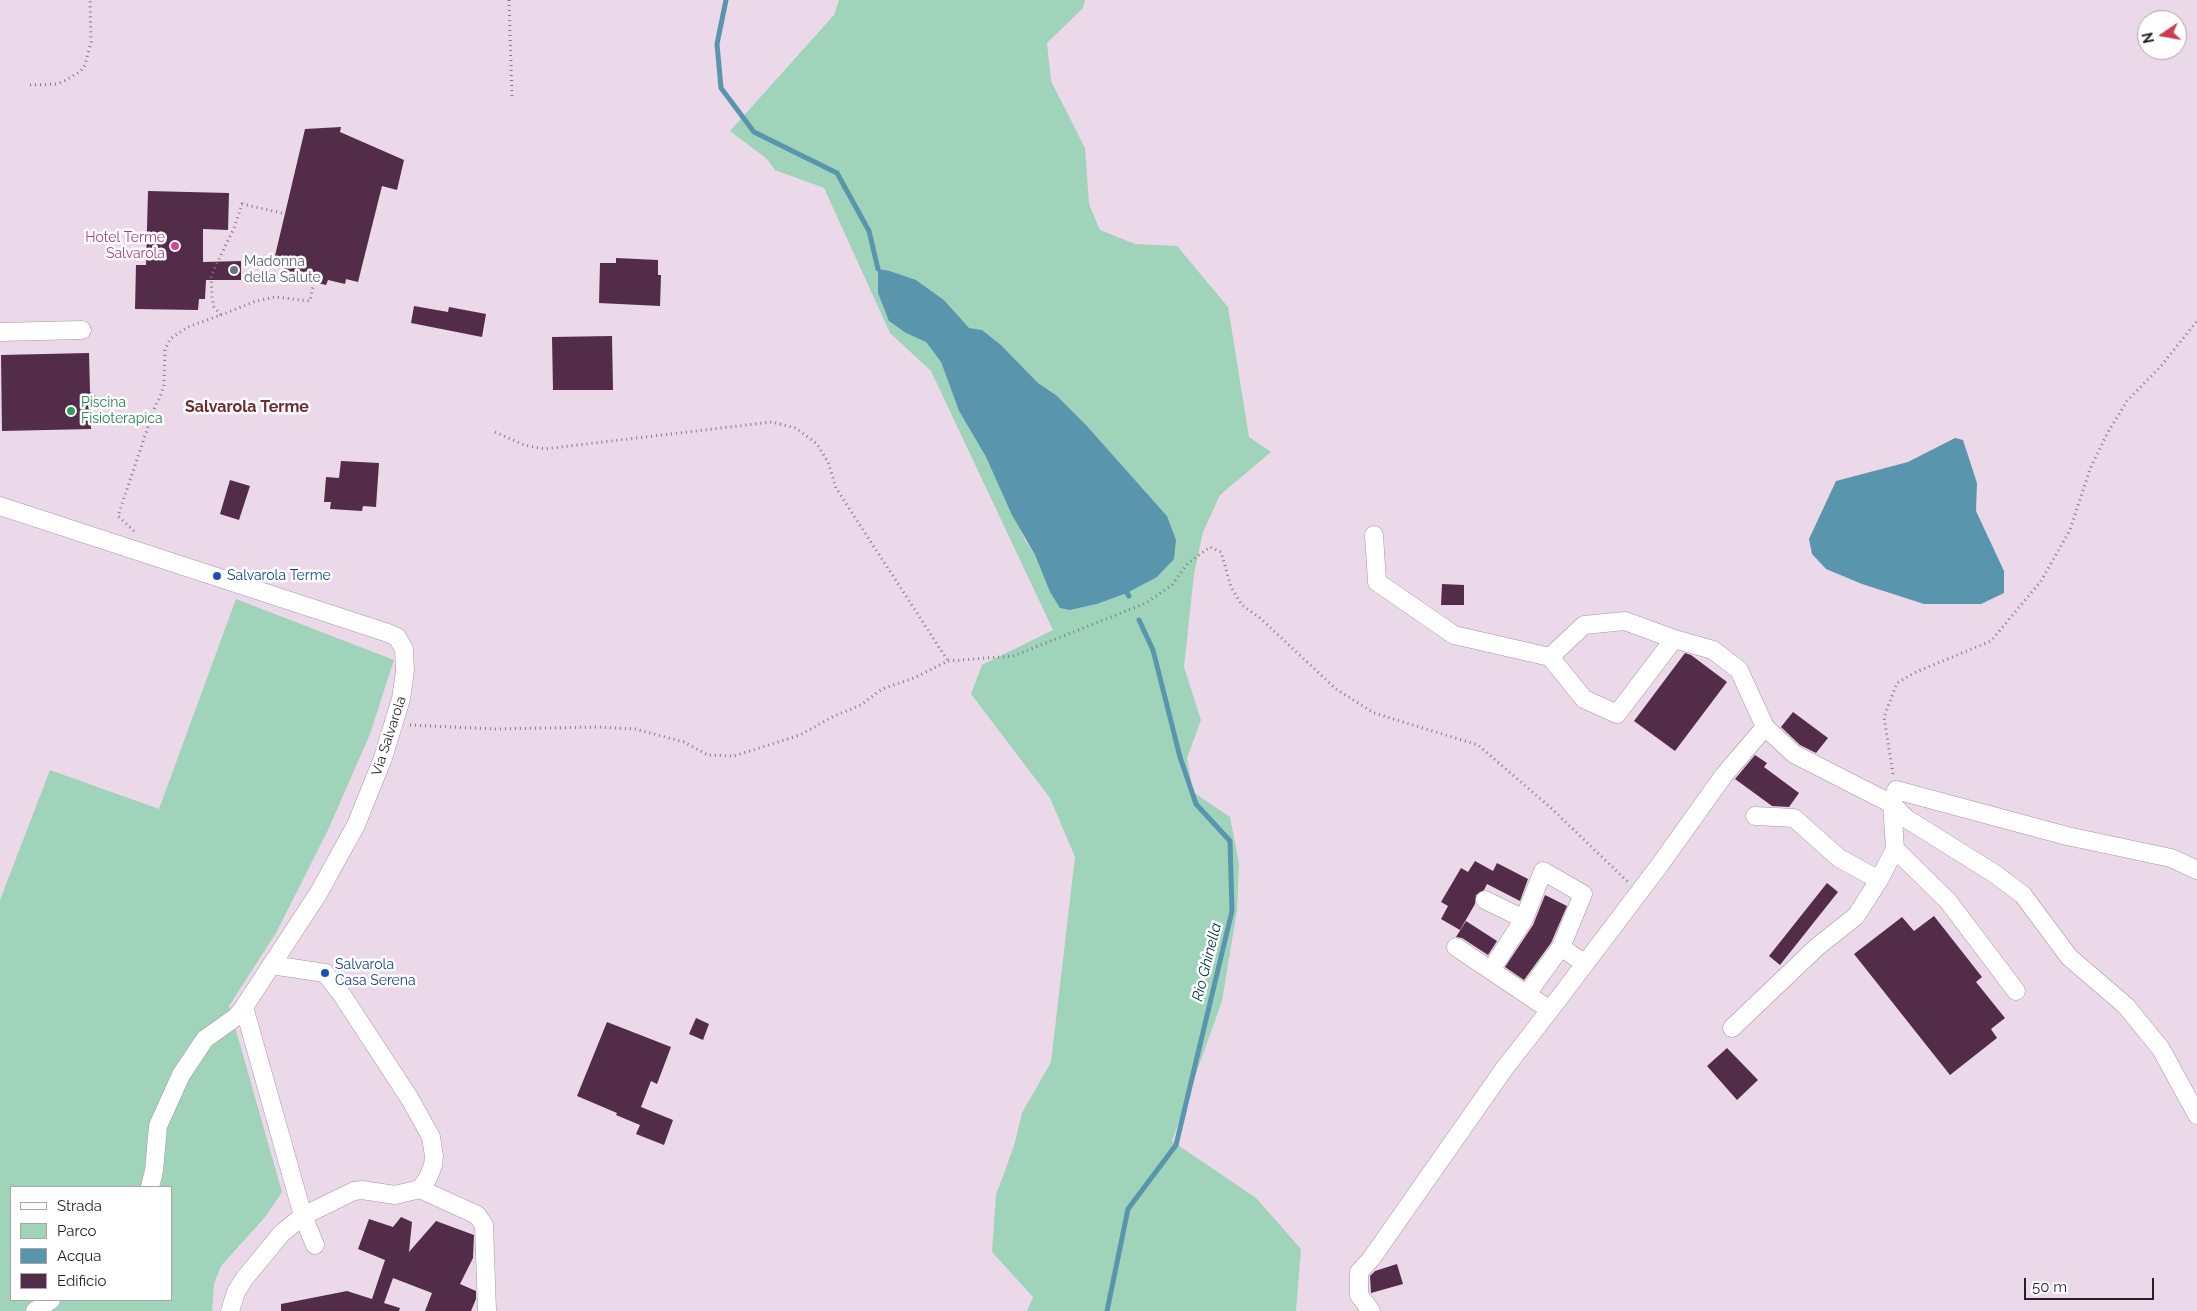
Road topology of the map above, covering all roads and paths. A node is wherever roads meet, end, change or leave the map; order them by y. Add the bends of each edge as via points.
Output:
1 (90, 0) edge
2 (510, 0) edge
3 (30, 85) dead end
4 (512, 97) dead end
5 (286, 214) dead end
6 (314, 282) dead end
7 (221, 315) junction
8 (2197, 321) edge
9 (82, 330) dead end
10 (0, 332) edge
11 (90, 393) dead end
12 (122, 419) dead end
13 (495, 432) dead end
14 (0, 506) edge
15 (1374, 534) dead end
16 (143, 553) junction
17 (1674, 639) junction
18 (1550, 657) junction
19 (948, 661) junction
20 (395, 721) junction
21 (1765, 727) junction
22 (1894, 797) junction
23 (1755, 816) dead end
24 (1895, 849) junction
25 (2197, 870) edge
26 (1879, 880) junction
27 (1639, 893) junction
28 (1485, 900) dead end
29 (1524, 919) junction
30 (1456, 947) dead end
31 (1561, 947) junction
32 (1585, 964) junction
33 (271, 965) junction
34 (1490, 970) junction
35 (2016, 991) dead end
36 (1527, 994) junction
37 (244, 1006) junction
38 (1550, 1010) junction
39 (1732, 1028) dead end
40 (2197, 1115) edge
41 (150, 1186) edge
42 (420, 1189) junction
43 (303, 1216) junction
44 (315, 1245) dead end
45 (49, 1301) edge
46 (34, 1311) edge
47 (230, 1311) edge
48 (486, 1311) edge
49 (1371, 1311) edge

1 - 3 path via 91,42 81,71 57,84
2 - 4 path
5 - 7 path via 242,204 211,276 214,307
6 - 7 path via 310,301 285,296 266,298
7 - 16 path via 178,333 170,339 165,350 164,385 118,516 146,542
8 - 22 path via 2161,366 2127,401 2108,432 2090,469 2070,530 2041,581 1991,641 1897,683 1884,716
9 - 10 street
11 - 12 path
13 - 19 path via 524,445 544,449 772,422 796,428 817,444 828,462 836,488
14 - 16 street, Via Salvarola
15 - 18 street via 1377,582 1392,593 1454,635
16 - 20 street, Via Salvarola via 397,638 404,649 405,671
17 - 18 street via 1625,622 1584,625
17 - 18 street via 1617,714 1584,699
17 - 21 street via 1713,650 1739,670
19 - 20 path via 882,689 861,705 800,735 734,756 708,755 684,742 635,730 408,725
19 - 27 path via 1013,656 1146,602 1172,585 1188,563 1210,548 1221,552 1231,588 1242,605 1336,689 1374,713 1478,744 1551,808
20 - 33 street, Via Salvarola via 369,796 352,833 318,894
21 - 22 street via 1794,754
21 - 27 street via 1724,775
22 - 24 street
22 - 25 street via 2171,858
22 - 40 street via 1908,819 2023,895 2069,957 2126,1006 2162,1049
23 - 26 street via 1794,818 1839,858
24 - 26 street
24 - 35 street via 1948,901
26 - 39 street via 1856,916
27 - 32 street
28 - 29 street
29 - 31 street via 1543,871 1583,894
29 - 34 street
30 - 34 street
31 - 32 street
31 - 36 street
32 - 38 street
33 - 37 street, Via Salvarola
33 - 42 street via 325,973 342,995 410,1098 430,1138 433,1165
34 - 36 street
36 - 38 street
37 - 41 street, Via Salvarola via 236,1017 205,1039 189,1061 158,1126
37 - 43 street
38 - 49 street via 1359,1272 1360,1296
42 - 43 street via 396,1195 354,1191
42 - 48 street via 477,1215 484,1225
43 - 44 street
43 - 47 street via 282,1233 244,1279
45 - 46 street

